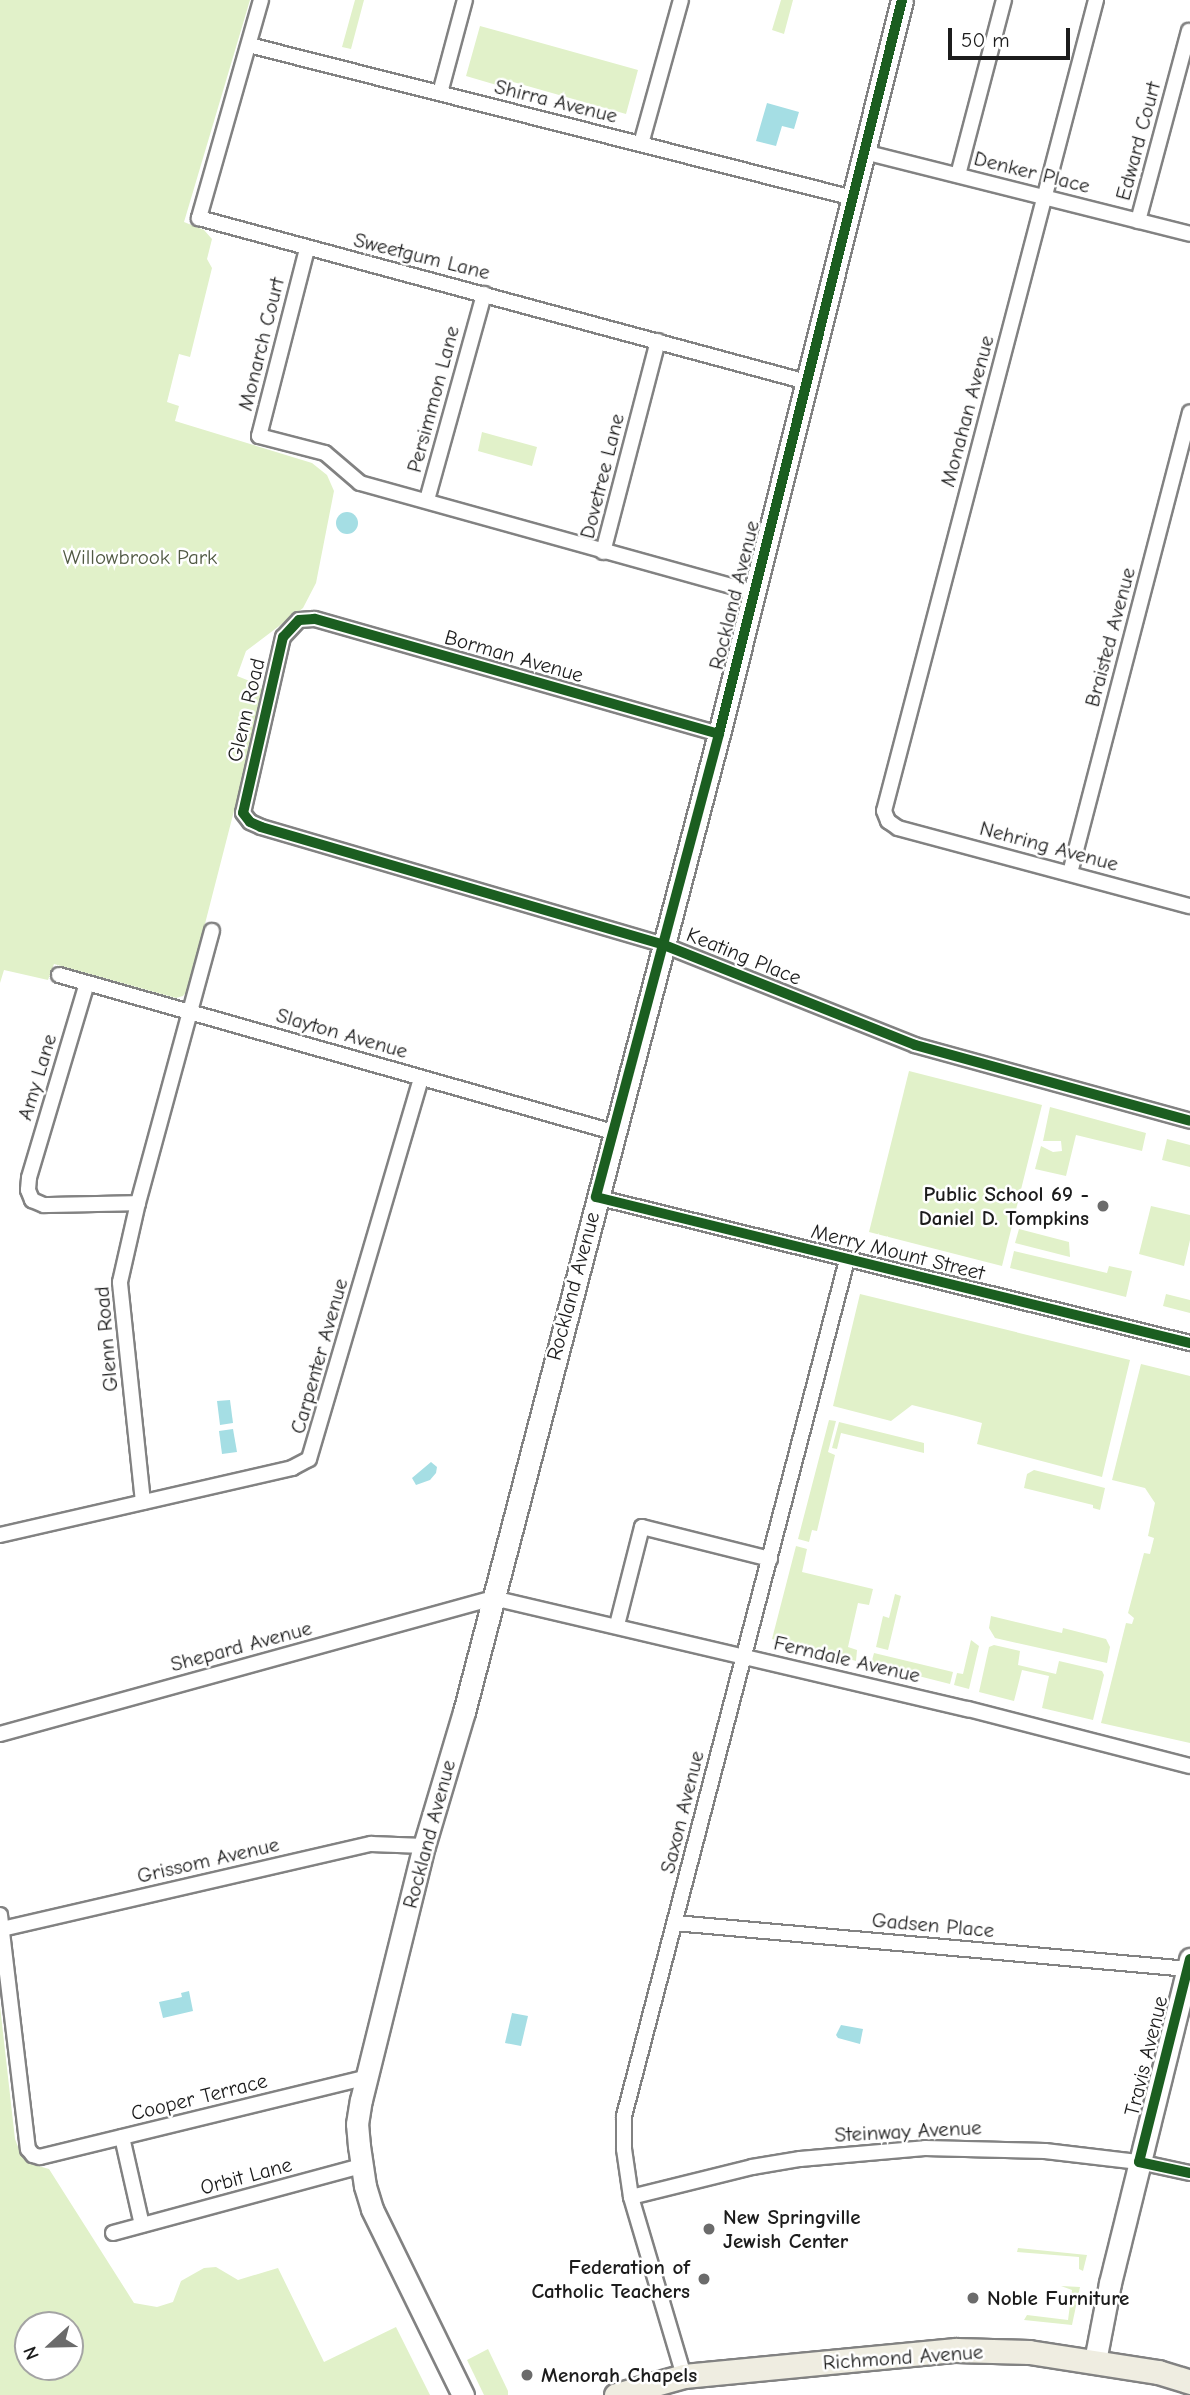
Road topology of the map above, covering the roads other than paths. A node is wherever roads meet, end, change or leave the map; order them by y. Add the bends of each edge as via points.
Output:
1 (261, 0) edge
2 (465, 0) edge
3 (681, 0) edge
4 (902, 0) edge
5 (1004, 0) edge
6 (1096, 0) edge
7 (1189, 31) edge
8 (249, 45) junction
9 (440, 93) junction
10 (641, 144) junction
11 (864, 152) junction
12 (958, 175) junction
13 (1046, 197) junction
14 (853, 198) junction
15 (1138, 221) junction
16 (1190, 234) edge
17 (307, 249) junction
18 (484, 294) junction
19 (658, 341) junction
20 (807, 382) junction
21 (1190, 412) edge
22 (427, 500) junction
23 (603, 552) junction
24 (754, 592) junction
25 (299, 620) joint
26 (719, 734) junction
27 (244, 816) joint
28 (898, 828) joint
29 (1070, 873) junction
30 (1190, 906) edge
31 (212, 931) dead end
32 (664, 945) junction
33 (59, 975) dead end
34 (87, 983) junction
35 (192, 1013) junction
36 (421, 1078) junction
37 (1190, 1121) edge
38 (613, 1132) junction
39 (596, 1197) junction
40 (138, 1203) junction
41 (847, 1260) junction
42 (1190, 1343) edge
43 (144, 1502) junction
44 (0, 1535) edge
45 (770, 1559) junction
46 (493, 1598) junction
47 (617, 1625) junction
48 (745, 1657) junction
49 (0, 1734) edge
50 (1190, 1766) edge
51 (424, 1846) junction
52 (1, 1922) edge
53 (675, 1923) junction
54 (1189, 1964) edge
55 (367, 2077) junction
56 (122, 2137) junction
57 (1139, 2162) junction
58 (361, 2166) junction
59 (1190, 2174) edge
60 (631, 2197) junction
61 (142, 2225) junction
62 (113, 2233) dead end
63 (1095, 2361) junction
64 (684, 2376) junction
65 (1190, 2382) edge
66 (463, 2395) edge
67 (616, 2395) edge

1 - 8 street
2 - 9 street
3 - 10 street
4 - 11 street, Rockland Avenue
5 - 12 street
6 - 13 street, Monahan Avenue
7 - 15 street, Edward Court
8 - 9 street, Shirra Avenue
8 - 17 street, Sweetgum Lane via 199,218
9 - 10 street, Shirra Avenue
10 - 14 street, Shirra Avenue
11 - 12 street, Denker Place
11 - 14 street, Rockland Avenue
12 - 13 street, Denker Place
13 - 15 street, Denker Place
13 - 28 street, Monahan Avenue via 887,792 884,811
14 - 20 street, Rockland Avenue
15 - 16 street, Denker Place
17 - 18 street, Sweetgum Lane
17 - 22 street, Monarch Court via 260,436 325,453 360,483
18 - 19 street, Sweetgum Lane
18 - 22 street, Persimmon Lane
19 - 20 street, Sweetgum Lane
19 - 23 street, Dovetree Lane
20 - 24 street, Rockland Avenue
21 - 29 street, Braisted Avenue
22 - 23 street, Persimmon Lane
23 - 24 street, Dovetree Lane
24 - 26 street, Rockland Avenue
25 - 26 street, Borman Avenue via 314,619
25 - 27 street, Glenn Road via 283,637
26 - 32 street, Rockland Avenue
27 - 32 street, Keating Place via 261,827
28 - 29 street, Nehring Avenue
29 - 30 street, Nehring Avenue
31 - 35 street, Glenn Road
32 - 37 street, Keating Place via 915,1045
32 - 38 street, Rockland Avenue
33 - 34 street, Slayton Avenue
34 - 35 street, Slayton Avenue
34 - 40 street, Amy Lane via 29,1178 29,1196 44,1205
35 - 36 street, Slayton Avenue
35 - 40 street, Glenn Road
36 - 38 street, Slayton Avenue
36 - 43 street, Carpenter Avenue via 313,1453 304,1464 292,1468
38 - 39 street, Rockland Avenue
39 - 41 street, Merry Mount Street
39 - 46 street, Rockland Avenue
40 - 43 street, Glenn Road via 120,1282
41 - 42 street, Merry Mount Street
41 - 45 street, Saxon Avenue
43 - 44 street, Carpenter Avenue
45 - 47 street via 642,1527
45 - 48 street, Saxon Avenue
46 - 47 street, Ferndale Avenue
46 - 49 street, Shepard Avenue
46 - 51 street, Rockland Avenue
47 - 48 street, Ferndale Avenue
48 - 50 street, Ferndale Avenue
48 - 53 street, Saxon Avenue
51 - 52 street, Grissom Avenue via 371,1844
51 - 55 street, Rockland Avenue
52 - 56 street, Cooper Terrace via 28,2149 40,2157
53 - 54 street, Gadsen Place
53 - 60 street, Saxon Avenue via 624,2116
54 - 57 street, Travis Avenue
55 - 56 street, Cooper Terrace
55 - 58 street, Rockland Avenue via 357,2124
56 - 61 street
57 - 59 street, Steinway Avenue
57 - 60 street, Steinway Avenue via 985,2148 860,2151 752,2167
57 - 63 street, Travis Avenue
58 - 61 street, Orbit Lane
58 - 66 street, Rockland Avenue via 372,2209
60 - 64 street, Saxon Avenue
61 - 62 street, Orbit Lane
63 - 64 main road, Richmond Avenue via 1029,2352 956,2350
63 - 65 main road, Richmond Avenue
64 - 67 main road, Richmond Avenue

